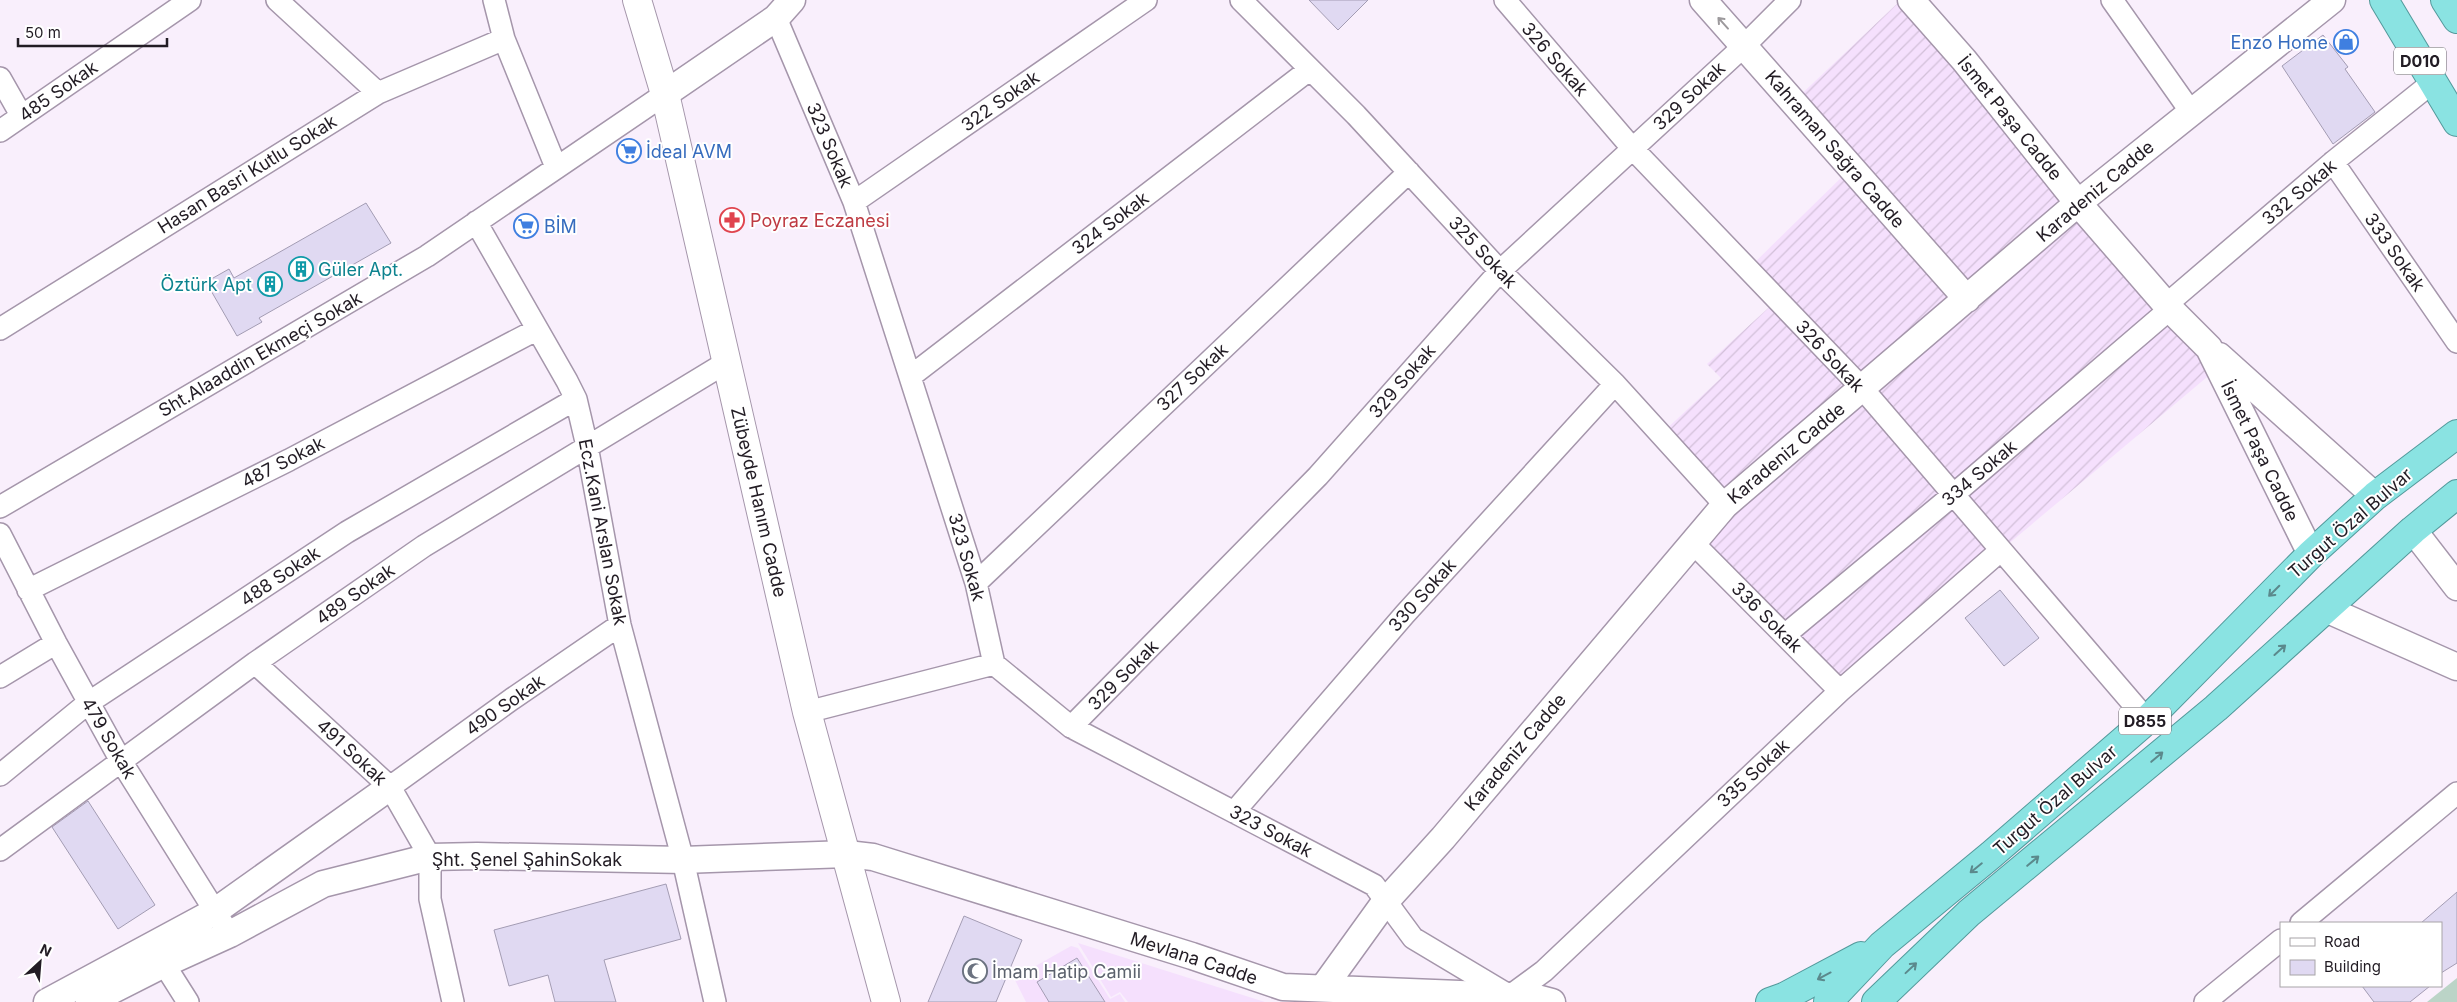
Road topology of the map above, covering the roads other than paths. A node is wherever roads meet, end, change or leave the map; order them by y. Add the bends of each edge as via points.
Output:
1 (190, 0) edge
2 (277, 0) edge
3 (494, 0) edge
4 (637, 0) edge
5 (1146, 0) edge
6 (1241, 0) edge
7 (1505, 0) edge
8 (1703, 0) edge
9 (1790, 0) edge
10 (1911, 0) edge
11 (2112, 0) edge
12 (2332, 0) edge
13 (2384, 0) edge
14 (2445, 0) edge
15 (784, 9) edge
16 (2457, 19) edge
17 (504, 39) junction
18 (1744, 46) junction
19 (1309, 70) junction
20 (0, 78) edge
21 (2433, 82) junction
22 (378, 93) junction
23 (665, 94) junction
24 (2192, 112) junction
25 (21, 115) junction
26 (2457, 122) edge
27 (0, 131) edge
28 (1632, 148) junction
29 (2333, 162) junction
30 (556, 167) junction
31 (1409, 172) junction
32 (854, 202) junction
33 (2078, 203) junction
34 (476, 222) junction
35 (1500, 271) junction
36 (1967, 299) junction
37 (2168, 307) junction
38 (0, 329) edge
39 (536, 330) junction
40 (2457, 342) edge
41 (2209, 348) junction
42 (727, 362) junction
43 (911, 376) junction
44 (1615, 384) junction
45 (1862, 388) junction
46 (576, 399) junction
47 (2457, 434) edge
48 (587, 446) junction
49 (2457, 494) edge
50 (1953, 495) junction
51 (2375, 496) junction
52 (1725, 505) junction
53 (0, 507) edge
54 (2413, 530) junction
55 (0, 534) edge
56 (1693, 543) junction
57 (2000, 551) junction
58 (2311, 554) junction
59 (976, 583) junction
60 (2457, 587) edge
61 (28, 590) junction
62 (2326, 609) junction
63 (620, 625) junction
64 (1786, 634) junction
65 (56, 643) junction
66 (255, 663) junction
67 (994, 664) junction
68 (2457, 668) edge
69 (0, 677) edge
70 (1840, 691) junction
71 (88, 703) junction
72 (807, 712) junction
73 (2146, 720) junction
74 (1071, 727) junction
75 (121, 761) junction
76 (0, 775) edge
77 (390, 787) junction
78 (2457, 793) edge
79 (1234, 812) junction
80 (0, 850) edge
81 (847, 854) junction
82 (430, 857) junction
83 (683, 860) junction
84 (1385, 902) junction
85 (214, 912) junction
86 (2302, 922) edge
87 (230, 934) junction
88 (2280, 941) edge
89 (1882, 945) junction
90 (164, 964) junction
91 (1322, 988) junction
92 (1510, 996) junction
93 (1541, 1001) edge
94 (47, 1002) edge
95 (89, 1002) edge
96 (188, 1002) edge
97 (453, 1002) edge
98 (715, 1002) edge
99 (886, 1002) edge
100 (1770, 1002) edge
101 (1828, 1002) edge
102 (1876, 1002) edge
103 (2206, 1002) edge

1 - 25 street, 485 Sokak
2 - 22 street
3 - 17 street
4 - 23 main road, Zübeyde Hanım Cadde
5 - 32 street, 322 Sokak
6 - 19 street, 325 Sokak
7 - 28 street, 326 Sokak
18 -> 8 street, Kahraman Sağra Cadde
9 - 18 street, 329 Sokak
10 - 33 street, İsmet Paşa Cadde via 1964,60
11 - 24 street
12 - 24 street, Karadeniz Cadde
13 - 21 highway, D010
14 - 16 highway
15 - 23 street
15 - 32 street, 323 Sokak
17 - 22 street, Hasan Basri Kutlu Sokak
17 - 30 street
18 - 28 street, 329 Sokak
18 - 36 street, Kahraman Sağra Cadde
19 - 31 street, 325 Sokak via 1356,114
19 - 43 street, 324 Sokak
20 - 25 street
21 - 26 highway, D010
21 - 29 street, 332 Sokak
22 - 38 street, Hasan Basri Kutlu Sokak
23 - 30 street, Sht.Alaaddin Ekmeçi Sokak
23 - 42 main road, Zübeyde Hanım Cadde
24 - 33 street, Karadeniz Cadde
25 - 27 street, 485 Sokak
28 - 35 street, 329 Sokak
28 - 45 street, 326 Sokak
29 - 37 street, 332 Sokak
29 - 40 street, 333 Sokak
30 - 34 street, Sht.Alaaddin Ekmeçi Sokak
31 - 35 street, 325 Sokak
31 - 59 street, 327 Sokak
32 - 43 street, 323 Sokak
33 - 36 street, Karadeniz Cadde
33 - 37 street, İsmet Paşa Cadde
34 - 39 street, Ecz.Kani Arslan Sokak
34 - 53 street, Sht.Alaaddin Ekmeçi Sokak via 427,256
35 - 44 street, 325 Sokak
35 - 74 street, 329 Sokak via 1318,476
36 - 45 street, Karadeniz Cadde
37 - 41 street, İsmet Paşa Cadde
37 - 50 street, 334 Sokak
39 - 46 street, Ecz.Kani Arslan Sokak
39 - 61 street, 487 Sokak via 290,460
41 - 51 street, İsmet Paşa Cadde
41 - 58 street, İsmet Paşa Cadde
42 - 48 street, 489 Sokak
42 - 72 main road, Zübeyde Hanım Cadde
43 - 59 street, 323 Sokak
44 - 52 street, 325 Sokak
44 - 79 street, 330 Sokak via 1404,614
45 - 50 street, 326 Sokak
45 - 52 street, Karadeniz Cadde
46 - 48 street, Ecz.Kani Arslan Sokak
46 - 71 street, 488 Sokak via 346,532
47 - 51 highway, Turgut Özal Bulvar / D855
48 - 63 street, Ecz.Kani Arslan Sokak
48 - 66 street, 489 Sokak via 424,546
49 - 54 highway, Turgut Özal Bulvar / D855
50 - 57 street, 326 Sokak
50 - 64 street, 334 Sokak
51 - 58 highway, Turgut Özal Bulvar / D855
52 - 56 street, Karadeniz Cadde
54 - 60 street
54 - 62 highway, Turgut Özal Bulvar / D855
55 - 61 street, 479 Sokak
56 - 64 street, 336 Sokak
56 - 84 street, Karadeniz Cadde
57 - 70 street, 335 Sokak
57 - 73 street, 326 Sokak
58 -> 73 highway, Turgut Özal Bulvar / D855
59 - 67 street, 323 Sokak
61 - 65 street, 479 Sokak
62 - 68 street
102 -> 62 highway, Turgut Özal Bulvar / D855 via 1970,913 2216,708
63 - 77 street, 490 Sokak via 512,698
63 - 83 street, Ecz.Kani Arslan Sokak
64 - 70 street, 336 Sokak
65 - 69 street
65 - 71 street, 479 Sokak
66 - 75 street, 489 Sokak
66 - 77 street, 491 Sokak
67 - 72 street
67 - 74 street, 323 Sokak
70 - 92 street, 335 Sokak via 1544,971
71 - 75 street, 479 Sokak
71 - 76 street, 488 Sokak
72 - 81 main road, Zübeyde Hanım Cadde
73 -> 89 highway, Turgut Özal Bulvar / D855 via 1991,856
74 - 79 street, 323 Sokak
75 - 80 street, 489 Sokak
75 - 85 street, 479 Sokak
77 - 82 street, 491 Sokak
77 - 85 street
78 - 86 street
79 - 84 street, 323 Sokak via 1374,885
81 - 83 street, Şht. Şenel ŞahinSokak
81 - 91 street, Mevlana Cadde via 873,857 1283,987
81 - 99 main road, Zübeyde Hanım Cadde
82 - 83 street, Şht. Şenel ŞahinSokak
82 - 87 street, Şht. Şenel ŞahinSokak via 323,884
82 - 97 street via 430,899
83 - 98 street, Ecz.Kani Arslan Sokak
84 - 91 street, Karadeniz Cadde
84 - 92 street, 323 Sokak via 1413,938
85 - 87 street, 479 Sokak
85 - 94 street
87 - 90 street, Şht. Şenel ŞahinSokak
88 - 103 street
89 -> 100 highway
89 - 101 highway, Turgut Özal Bulvar / D855
90 - 95 street, Şht. Şenel ŞahinSokak
90 - 96 street
91 - 92 street, Mevlana Cadde
92 - 93 street, Mevlana Cadde

